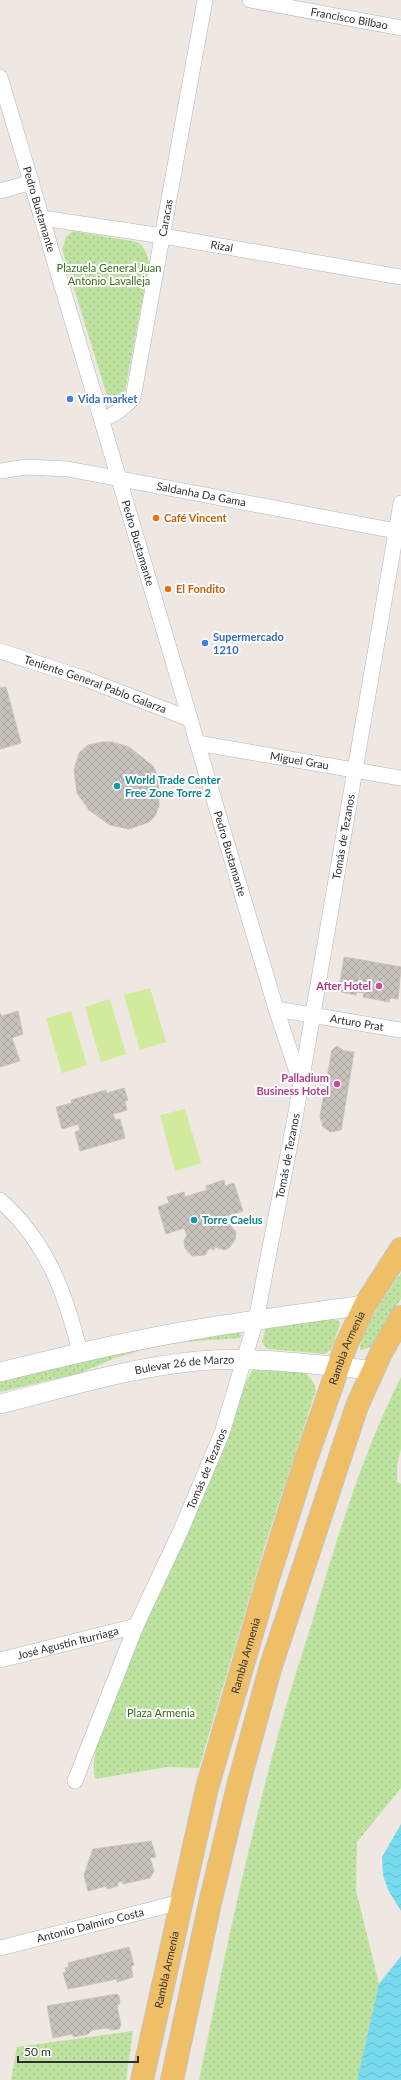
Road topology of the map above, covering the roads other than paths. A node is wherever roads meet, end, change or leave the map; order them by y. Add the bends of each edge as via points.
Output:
1 (205, 0) edge
2 (250, 0) edge
3 (401, 28) edge
4 (0, 77) edge
5 (32, 182) junction
6 (0, 191) edge
7 (42, 218) junction
8 (163, 236) junction
9 (401, 277) edge
10 (102, 418) junction
11 (0, 471) edge
12 (120, 478) junction
13 (401, 502) edge
14 (398, 531) edge
15 (0, 651) edge
16 (190, 719) junction
17 (197, 743) junction
18 (355, 769) junction
19 (401, 778) edge
20 (276, 1009) junction
21 (313, 1015) junction
22 (401, 1030) edge
23 (301, 1084) junction
24 (0, 1200) edge
25 (401, 1249) edge
26 (365, 1305) junction
27 (401, 1317) edge
28 (256, 1320) junction
29 (80, 1352) junction
30 (244, 1360) junction
31 (338, 1367) junction
32 (373, 1370) junction
33 (0, 1372) edge
34 (0, 1404) edge
35 (136, 1626) junction
36 (0, 1660) edge
37 (75, 1781) dead end
38 (181, 1902) junction
39 (0, 1948) edge
40 (142, 2080) edge
41 (172, 2080) edge

1 - 8 street, Caracas
2 - 3 street, Francisco Bilbao
4 - 5 street, Pedro Bustamante
5 - 6 street
5 - 7 street, Pedro Bustamante
7 - 8 street, Rizal
7 - 10 street, Pedro Bustamante
8 - 9 street, Rizal
8 - 10 street, Caracas via 133,398 121,410
10 - 12 street, Pedro Bustamante
11 - 12 street, Saldanha Da Gama via 46,467
12 - 14 street, Saldanha Da Gama
12 - 16 street, Pedro Bustamante
13 - 14 street, Tomás de Tezanos
14 - 18 street, Tomás de Tezanos
15 - 16 street, Teniente General Pablo Galarza via 83,678
16 - 17 street, Pedro Bustamante
17 - 18 street, Miguel Grau
17 - 20 street, Pedro Bustamante
18 - 19 street, Miguel Grau
18 - 21 street, Tomás de Tezanos
20 - 21 street
20 - 23 street, Pedro Bustamante
21 - 22 street, Arturo Prat
21 - 23 street, Tomás de Tezanos
23 - 28 street, Tomás de Tezanos
24 - 29 street via 26,1227 50,1263 67,1302
25 - 26 main road, Rambla Armenia
26 - 28 street
26 - 31 main road, Rambla Armenia
27 - 32 main road
28 - 29 street
28 - 30 street, Tomás de Tezanos
29 - 33 street
30 - 31 street, Bulevar 26 de Marzo
30 - 34 street, Bulevar 26 de Marzo via 166,1365
30 - 35 street, Tomás de Tezanos via 210,1466
31 - 32 street, Bulevar 26 de Marzo
31 - 38 main road, Rambla Armenia via 230,1702
32 - 41 main road via 334,1470 270,1669 213,1889
35 - 36 street, José Agustín Iturriaga
35 - 37 street, Tomás de Tezanos
38 - 39 street, Antonio Dalmiro Costa
38 - 40 main road, Rambla Armenia

